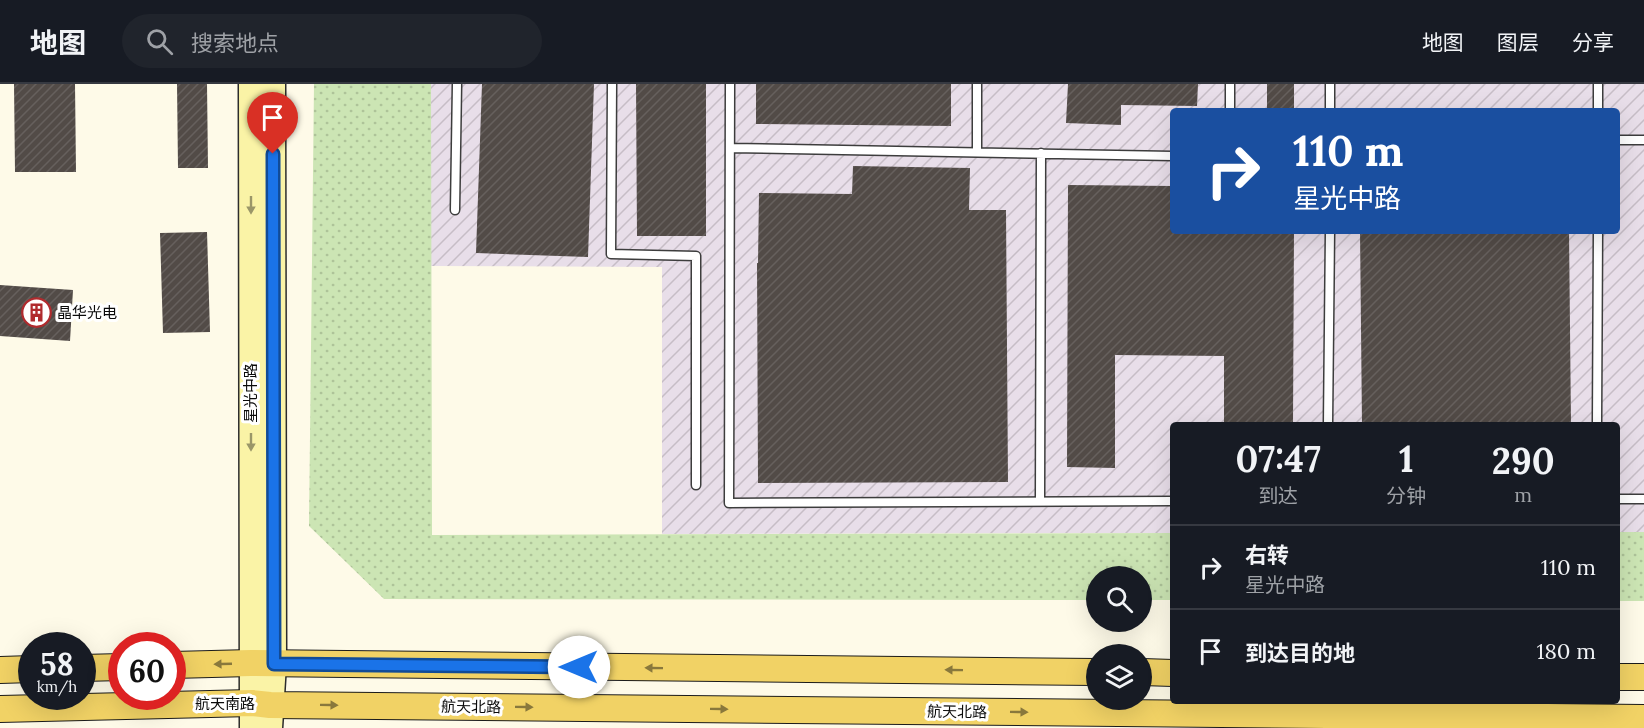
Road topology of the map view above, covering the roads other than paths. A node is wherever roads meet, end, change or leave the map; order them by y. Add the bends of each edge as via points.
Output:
1 (250, 84) edge
2 (273, 84) edge
3 (457, 84) edge
4 (612, 84) edge
5 (730, 84) edge
6 (977, 84) edge
7 (1230, 84) edge
8 (1330, 84) edge
9 (1598, 84) edge
10 (1230, 108) edge
11 (1330, 108) edge
12 (1598, 108) edge
13 (1620, 140) edge
14 (1644, 140) edge
15 (730, 148) junction
16 (977, 152) junction
17 (1041, 153) junction
18 (1170, 156) edge
19 (455, 210) dead end
20 (1330, 234) edge
21 (1598, 234) edge
22 (1328, 422) edge
23 (1597, 422) edge
24 (696, 485) dead end
25 (1620, 499) edge
26 (1644, 499) edge
27 (1040, 501) junction
28 (1170, 501) edge
29 (262, 664) junction
30 (186, 665) edge
31 (18, 669) edge
32 (0, 670) edge
33 (1086, 672) edge
34 (1152, 672) edge
35 (1170, 672) edge
36 (1620, 677) edge
37 (1644, 677) edge
38 (0, 709) edge
39 (264, 712) edge
40 (1644, 718) edge
41 (252, 728) edge

1 -> 29 main road, 星光中路
2 - 29 main road, 星光中路
3 - 19 lane
4 - 24 lane via 610,254 696,256
5 - 15 lane
6 - 16 lane
7 - 10 lane
8 - 11 lane
9 - 12 lane
13 - 14 lane
15 - 16 lane
15 - 27 lane via 729,502
16 - 17 lane
17 - 18 lane
17 - 27 lane
20 - 22 lane
21 - 23 lane
25 - 26 lane
27 - 28 lane
29 -> 30 main road
33 -> 29 main road
29 - 39 main road, 星光中路
31 - 32 main road
34 - 35 main road
36 - 37 main road
38 - 39 main road, 航天南路
39 -> 40 main road, 航天北路
39 - 41 main road, 星光中路

